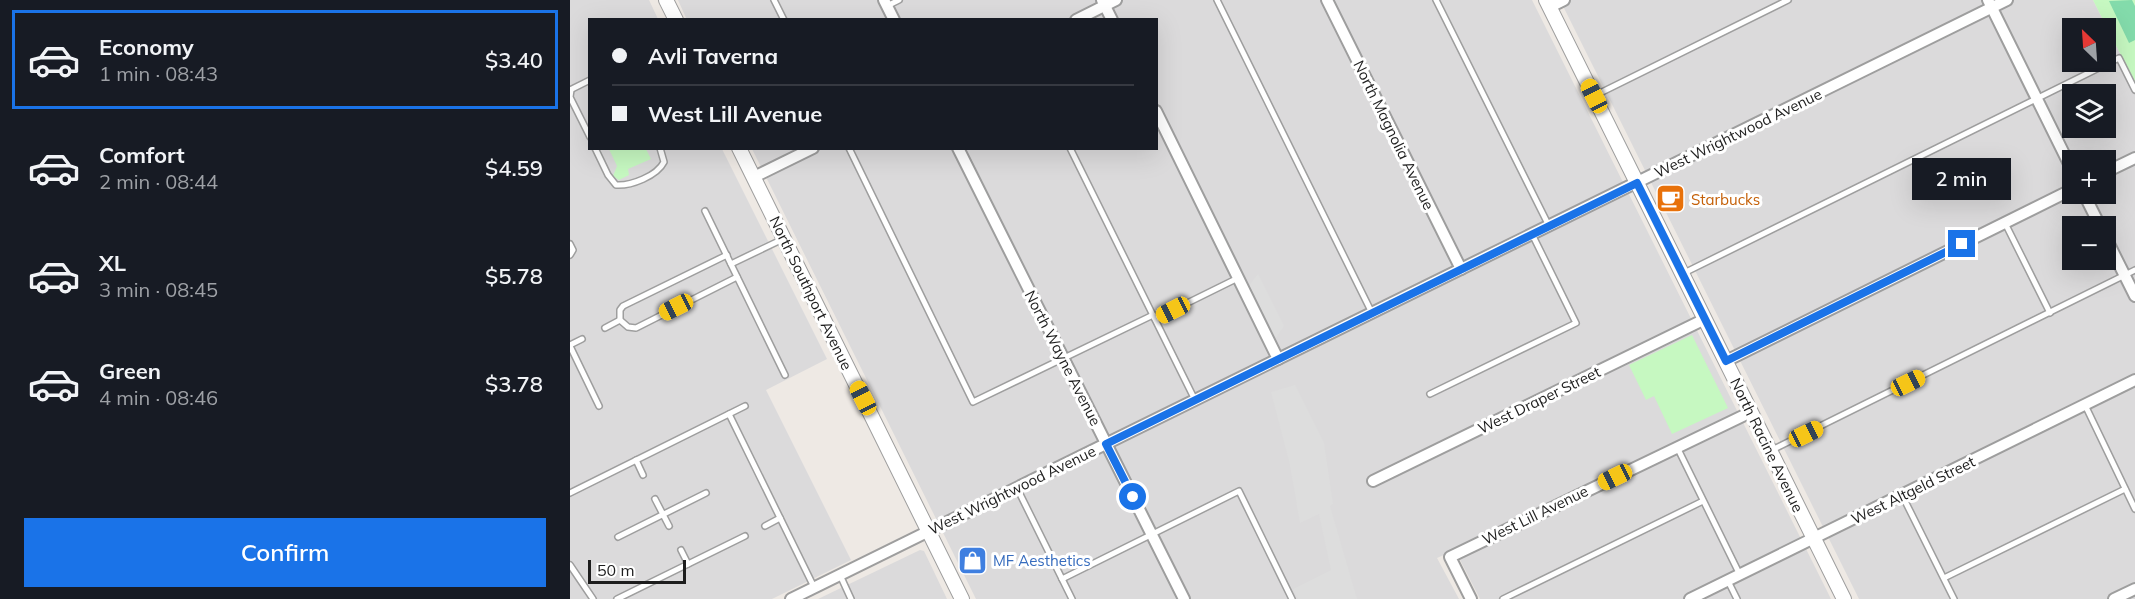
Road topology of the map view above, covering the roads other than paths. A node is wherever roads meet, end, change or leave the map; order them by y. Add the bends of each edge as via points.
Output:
1 (666, 0) edge
2 (774, 0) edge
3 (899, 0) edge
4 (1116, 0) edge
5 (1217, 0) edge
6 (1327, 0) edge
7 (1436, 0) edge
8 (1564, 0) edge
9 (1788, 0) edge
10 (2007, 0) edge
11 (886, 3) edge
12 (1104, 3) edge
13 (1548, 4) edge
14 (1990, 4) edge
15 (675, 18) edge
16 (783, 18) edge
17 (893, 18) edge
18 (1080, 18) edge
19 (1111, 18) edge
20 (588, 82) edge
21 (571, 90) edge
22 (2135, 90) edge
23 (1594, 96) junction
24 (570, 98) edge
25 (2037, 99) junction
26 (1158, 115) edge
27 (588, 133) edge
28 (596, 150) edge
29 (661, 150) edge
30 (741, 150) edge
31 (809, 150) edge
32 (850, 150) edge
33 (959, 150) edge
34 (1071, 150) edge
35 (2062, 150) edge
36 (2135, 158) edge
37 (2116, 167) edge
38 (754, 177) junction
39 (1637, 183) junction
40 (2062, 194) edge
41 (705, 211) dead end
42 (2005, 222) junction
43 (1549, 226) junction
44 (1532, 234) junction
45 (784, 239) junction
46 (570, 244) edge
47 (2116, 253) edge
48 (570, 255) edge
49 (726, 255) junction
50 (731, 264) junction
51 (1461, 269) junction
52 (2130, 273) edge
53 (1682, 274) junction
54 (737, 277) junction
55 (1238, 278) junction
56 (2135, 296) edge
57 (1372, 313) junction
58 (2050, 313) junction
59 (1154, 317) junction
60 (1705, 319) junction
61 (620, 320) junction
62 (605, 327) dead end
63 (582, 339) dead end
64 (570, 345) edge
65 (1064, 358) junction
66 (1278, 359) junction
67 (1726, 361) junction
68 (785, 375) dead end
69 (2135, 380) edge
70 (1430, 394) dead end
71 (1195, 400) junction
72 (2085, 405) junction
73 (599, 406) dead end
74 (745, 406) dead end
75 (1751, 412) junction
76 (729, 414) junction
77 (1106, 444) junction
78 (1677, 447) junction
79 (1770, 451) junction
80 (636, 460) junction
81 (643, 475) dead end
82 (1373, 481) dead end
83 (1017, 488) junction
84 (2125, 489) junction
85 (570, 493) edge
86 (705, 493) dead end
87 (1902, 495) junction
88 (655, 499) dead end
89 (1703, 501) junction
90 (2135, 509) edge
91 (663, 514) junction
92 (780, 518) junction
93 (669, 526) dead end
94 (765, 526) dead end
95 (929, 531) junction
96 (1152, 534) junction
97 (745, 536) dead end
98 (618, 537) dead end
99 (1814, 538) junction
100 (681, 550) dead end
101 (688, 564) junction
102 (570, 565) edge
103 (840, 575) junction
104 (1740, 575) junction
105 (1944, 578) junction
106 (1062, 579) junction
107 (1728, 581) junction
108 (814, 588) junction
109 (2135, 589) edge
110 (593, 599) edge
111 (617, 599) edge
112 (791, 599) edge
113 (851, 599) edge
114 (962, 599) edge
115 (1072, 599) edge
116 (1184, 599) edge
117 (1292, 599) edge
118 (1471, 599) edge
119 (1503, 599) edge
120 (1690, 599) edge
121 (1737, 599) edge
122 (1844, 599) edge
123 (1954, 599) edge
124 (2114, 599) edge

1 - 15 street
2 - 16 lane
3 - 11 lane
4 - 12 street
5 - 57 lane
6 - 51 street, North Magnolia Avenue
7 - 43 lane
8 - 13 street
9 - 23 lane
10 - 14 street, West Wrightwood Avenue
11 - 17 street
12 - 18 street
12 - 19 street
13 - 23 street, North Racine Avenue
14 - 25 street
14 - 39 street, West Wrightwood Avenue
20 - 21 lane
22 - 25 lane via 2119,58
23 - 39 street, North Racine Avenue
24 - 27 lane
25 - 35 street
25 - 53 lane
26 - 55 street
28 - 29 lane via 616,185 627,186 660,169 664,162
30 - 38 street, North Southport Avenue
31 - 38 street
32 - 65 lane via 973,402
33 - 65 street, North Wayne Avenue
34 - 59 lane
36 - 37 street
38 - 45 street, North Southport Avenue
39 - 43 street, West Wrightwood Avenue
39 - 53 street, North Racine Avenue
40 - 42 street
41 - 49 lane
42 - 58 lane
42 - 67 street
43 - 44 street, West Wrightwood Avenue
44 - 51 street, West Wrightwood Avenue
44 - 70 lane via 1576,323
45 - 50 lane
45 - 95 street, North Southport Avenue
46 - 48 lane
47 - 52 street
49 - 50 lane
49 - 61 lane via 623,306
50 - 54 lane
51 - 57 street, West Wrightwood Avenue
52 - 56 street
52 - 58 lane
53 - 60 street, North Racine Avenue
54 - 61 lane via 636,328
54 - 68 lane
55 - 59 lane
55 - 66 street
57 - 66 street, West Wrightwood Avenue
58 - 79 lane
59 - 65 lane
59 - 71 lane
60 - 67 street, North Racine Avenue
60 - 82 street, West Draper Street
61 - 62 lane
63 - 64 lane
64 - 73 lane
65 - 77 street, North Wayne Avenue
66 - 71 street, West Wrightwood Avenue
67 - 75 street, North Racine Avenue
69 - 72 street, West Altgeld Street
71 - 77 street, West Wrightwood Avenue
72 - 84 lane
72 - 87 street, West Altgeld Street
74 - 76 lane
75 - 78 street, West Lill Avenue
75 - 79 street, North Racine Avenue
76 - 80 lane
76 - 92 lane
77 - 83 street, West Wrightwood Avenue
77 - 96 street, North Wayne Avenue
78 - 89 lane
78 - 118 street, West Lill Avenue via 1450,557
79 - 99 street, North Racine Avenue
80 - 81 lane
80 - 85 lane
83 - 95 street, West Wrightwood Avenue
83 - 106 lane
84 - 90 lane
84 - 105 lane
86 - 91 lane
87 - 99 street, West Altgeld Street
87 - 105 lane
88 - 91 lane
89 - 104 lane
89 - 119 lane
91 - 93 lane
91 - 98 lane
92 - 94 lane
92 - 108 lane
95 - 103 street, West Wrightwood Avenue
95 - 114 street, North Southport Avenue
96 - 106 lane
96 - 116 street, North Wayne Avenue
96 - 117 lane via 1239,491
97 - 101 lane
99 - 104 street, West Altgeld Street
99 - 122 street, North Racine Avenue
100 - 101 lane
101 - 111 lane
102 - 110 lane
103 - 108 street, West Wrightwood Avenue
103 - 113 lane
104 - 107 street, West Altgeld Street
105 - 123 lane
106 - 115 lane
107 - 120 street, West Altgeld Street
107 - 121 lane
108 - 112 street, West Wrightwood Avenue
109 - 124 street

